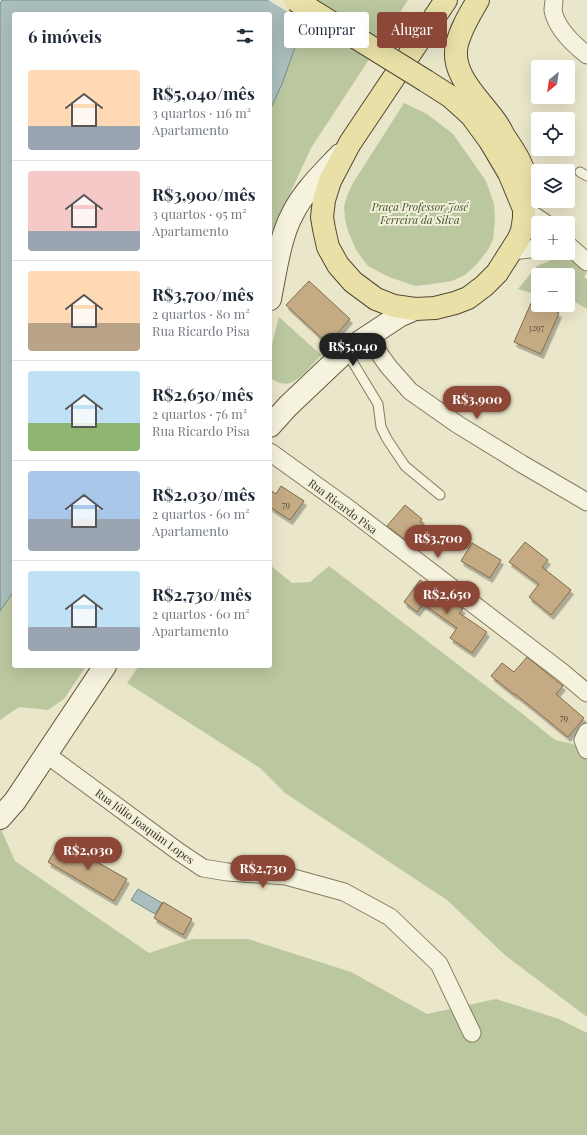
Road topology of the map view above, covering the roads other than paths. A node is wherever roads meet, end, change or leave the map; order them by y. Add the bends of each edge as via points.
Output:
1 (295, 0) edge
2 (446, 0) edge
3 (478, 0) edge
4 (554, 0) edge
5 (587, 55) edge
6 (350, 143) junction
7 (524, 209) junction
8 (534, 216) edge
9 (531, 249) edge
10 (512, 251) junction
11 (575, 252) edge
12 (587, 262) edge
13 (272, 290) edge
14 (415, 309) junction
15 (367, 336) junction
16 (346, 351) junction
17 (279, 406) edge
18 (272, 422) edge
19 (272, 453) edge
20 (440, 495) dead end
21 (587, 502) edge
22 (103, 668) edge
23 (587, 692) edge
24 (587, 732) edge
25 (587, 750) edge
26 (46, 754) junction
27 (0, 818) edge
28 (472, 1033) dead end

1 - 7 main road, bridge via 452,97 471,115 490,141 509,173
2 - 6 main road
3 - 7 main road via 462,28 456,60 472,92 494,119 517,156 527,179 528,192
4 - 5 street via 553,10 563,31
6 - 13 main road via 306,193 292,215 283,240
6 - 14 main road via 330,181 324,200 322,217 328,247 338,265 353,282 376,299 394,306
7 - 8 street
7 - 10 main road via 522,231
9 - 10 street
10 - 14 main road via 497,273 468,298 435,308
11 - 12 street
14 - 15 main road
15 - 16 main road
15 - 21 street via 410,391 457,424
16 - 17 main road
16 - 20 lane via 378,404 381,426 387,439 405,466
17 - 18 main road
19 - 23 street, Rua Ricardo Pisa via 349,509
22 - 26 main road
24 - 25 street via 583,740
26 - 27 main road via 15,801
26 - 28 street, Rua Júlio Joaquim Lopes via 203,868 286,876 344,892 390,917 439,964

